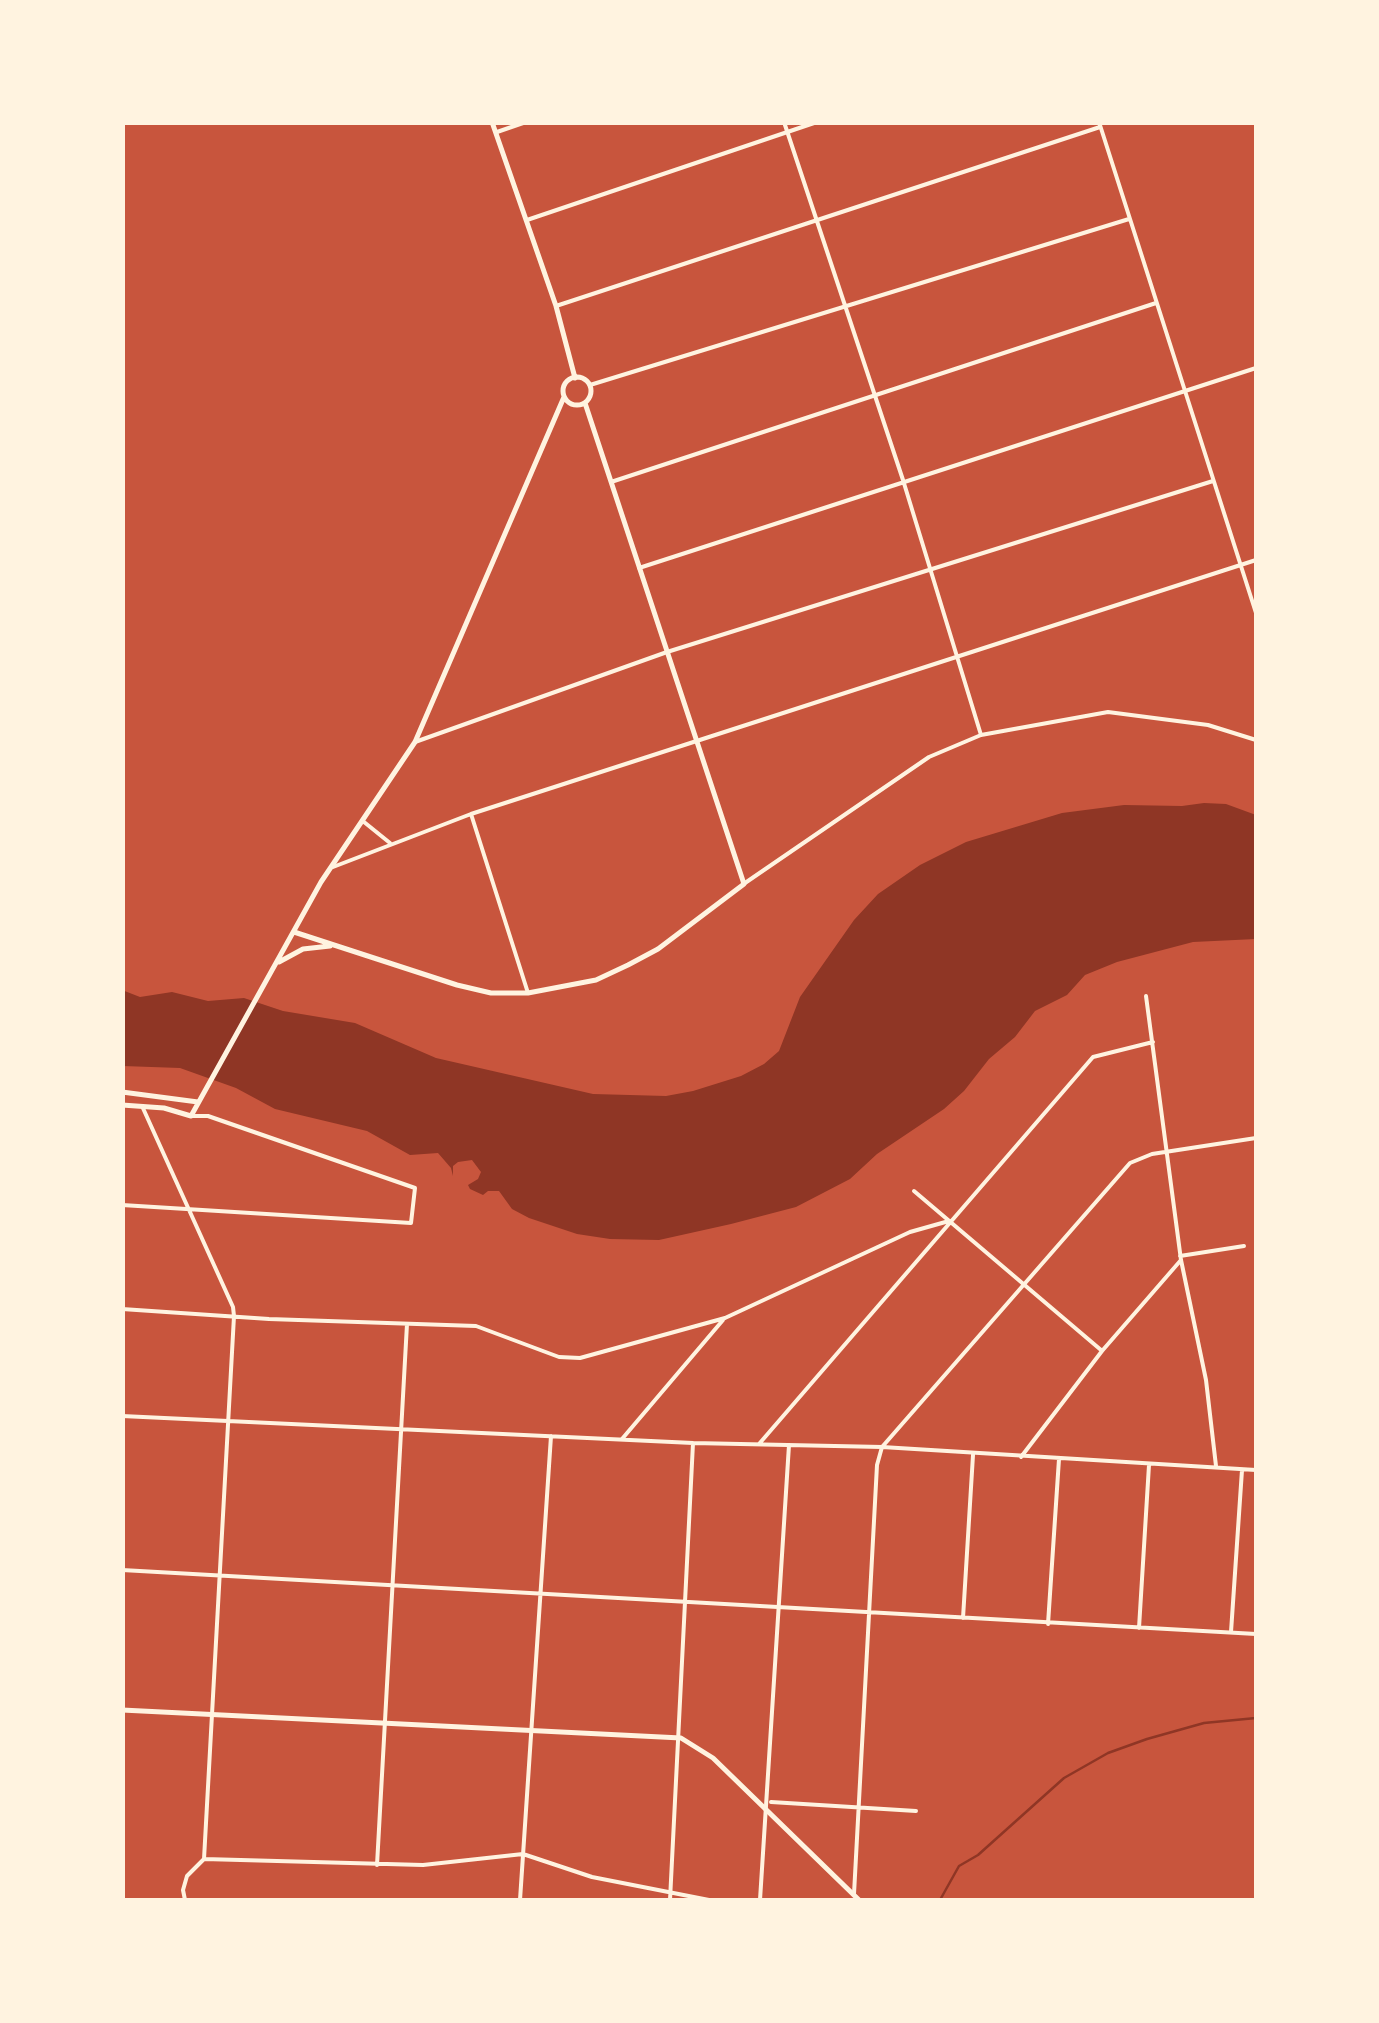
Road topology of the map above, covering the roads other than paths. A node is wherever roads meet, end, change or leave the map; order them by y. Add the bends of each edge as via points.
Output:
1 (492, 122) edge
2 (526, 122) edge
3 (784, 122) edge
4 (817, 122) edge
5 (1099, 125) edge
6 (787, 131) junction
7 (495, 132) junction
8 (816, 219) junction
9 (1129, 219) junction
10 (526, 220) junction
11 (1156, 303) junction
12 (556, 306) junction
13 (844, 307) junction
14 (1256, 368) edge
15 (575, 378) junction
16 (590, 386) junction
17 (1184, 390) junction
18 (874, 396) junction
19 (564, 397) junction
20 (584, 403) junction
21 (903, 480) junction
22 (1213, 480) junction
23 (610, 482) junction
24 (1256, 560) edge
25 (1240, 564) junction
26 (639, 568) junction
27 (930, 570) junction
28 (1256, 614) edge
29 (667, 652) junction
30 (958, 657) junction
31 (981, 735) junction
32 (698, 740) junction
33 (1256, 740) edge
34 (415, 742) junction
35 (472, 814) junction
36 (364, 822) junction
37 (390, 843) junction
38 (333, 866) junction
39 (744, 884) junction
40 (293, 935) junction
41 (336, 945) junction
42 (304, 949) junction
43 (276, 963) junction
44 (528, 993) junction
45 (1146, 996) dead end
46 (1153, 1042) junction
47 (122, 1092) edge
48 (198, 1102) junction
49 (122, 1105) edge
50 (142, 1106) junction
51 (191, 1116) junction
52 (208, 1116) junction
53 (1256, 1138) edge
54 (1166, 1151) junction
55 (914, 1192) dead end
56 (122, 1205) edge
57 (188, 1209) junction
58 (949, 1221) junction
59 (1244, 1246) dead end
60 (1180, 1258) junction
61 (1024, 1284) junction
62 (122, 1310) edge
63 (234, 1316) junction
64 (725, 1318) junction
65 (407, 1324) junction
66 (1102, 1351) junction
67 (122, 1416) edge
68 (228, 1420) junction
69 (400, 1430) junction
70 (551, 1435) junction
71 (622, 1439) junction
72 (694, 1442) junction
73 (759, 1444) junction
74 (789, 1445) junction
75 (882, 1447) junction
76 (973, 1455) junction
77 (1021, 1457) junction
78 (1060, 1460) junction
79 (1149, 1465) junction
80 (1216, 1466) junction
81 (1242, 1470) junction
82 (1256, 1470) edge
83 (122, 1570) edge
84 (220, 1577) junction
85 (390, 1585) junction
86 (539, 1594) junction
87 (686, 1600) junction
88 (780, 1606) junction
89 (868, 1611) junction
90 (964, 1618) junction
91 (1048, 1624) junction
92 (1138, 1628) junction
93 (1231, 1632) junction
94 (1256, 1634) edge
95 (122, 1710) edge
96 (212, 1716) junction
97 (386, 1722) junction
98 (529, 1729) junction
99 (680, 1738) junction
100 (769, 1802) junction
101 (860, 1808) junction
102 (916, 1811) dead end
103 (768, 1814) junction
104 (523, 1854) junction
105 (204, 1859) junction
106 (377, 1865) junction
107 (671, 1891) junction
108 (857, 1898) edge
109 (185, 1900) edge
110 (520, 1900) edge
111 (670, 1900) edge
112 (709, 1900) edge
113 (760, 1900) edge

1 - 7 street
2 - 7 street
3 - 6 street
4 - 6 street
5 - 8 street
5 - 9 street
6 - 8 street
6 - 10 street
7 - 10 street
8 - 12 street
8 - 13 street
9 - 11 street
9 - 13 street
10 - 12 street
11 - 17 street
11 - 18 street
12 - 15 street
13 - 16 street
13 - 18 street
14 - 17 street
15 - 16 street
15 - 19 street via 564,386
16 - 20 street
17 - 21 street
17 - 22 street
18 - 21 street
18 - 23 street
19 - 20 street
19 - 34 street
20 - 23 street
21 - 26 street
21 - 27 street
22 - 25 street
22 - 27 street
23 - 26 street
24 - 25 street
25 - 28 street
25 - 30 street
26 - 29 street
27 - 29 street
27 - 30 street
29 - 32 street
29 - 34 street
30 - 31 street
30 - 32 street
31 - 33 street via 1108,712 1208,725
31 - 39 street via 930,757
32 - 35 street
32 - 39 street
34 - 36 street
35 - 37 street
35 - 44 street
36 - 37 street
36 - 38 street
37 - 38 street
38 - 40 street
39 - 44 street via 628,965 596,980
40 - 41 street
40 - 42 street
40 - 43 street
41 - 42 street
41 - 44 street via 457,985
42 - 43 street
43 - 48 street
45 - 46 street
46 - 54 street
46 - 58 street via 1094,1057
47 - 48 street
48 - 51 street
48 - 52 street
49 - 50 street
50 - 51 street
50 - 57 street
51 - 52 street
52 - 57 street via 414,1188 411,1223
53 - 54 street
54 - 60 street
54 - 61 street via 1130,1163
55 - 58 street
56 - 57 street
57 - 63 street
58 - 61 street
58 - 64 street via 910,1232
58 - 73 street
59 - 60 street
60 - 66 street
60 - 80 street
61 - 66 street
61 - 75 street
62 - 63 street
63 - 65 street
63 - 68 street
64 - 65 street via 570,1360 486,1327
64 - 71 street
65 - 69 street
66 - 77 street
67 - 68 street
68 - 69 street
68 - 84 street
69 - 70 street
69 - 85 street
70 - 71 street
70 - 86 street
71 - 72 street
72 - 73 street
72 - 87 street
73 - 74 street
74 - 75 street
74 - 88 street
75 - 76 street
75 - 89 street
76 - 77 street
76 - 90 street
77 - 78 street
78 - 79 street
78 - 91 street
79 - 80 street
79 - 92 street
80 - 81 street
81 - 82 street
81 - 93 street
83 - 84 street
84 - 85 street
84 - 96 street
85 - 86 street
85 - 97 street
86 - 87 street
86 - 98 street
87 - 88 street
87 - 99 street
88 - 89 street
88 - 100 street
89 - 90 street
89 - 101 street
90 - 91 street
91 - 92 street
92 - 93 street
93 - 94 street
95 - 96 street
96 - 97 street
96 - 105 street
97 - 98 street
97 - 106 street
98 - 99 street
98 - 104 street
99 - 103 street via 714,1758
99 - 107 street
100 - 101 street
100 - 103 street
101 - 102 street
101 - 108 street
103 - 108 street
103 - 113 street
104 - 106 street
104 - 107 street
104 - 110 street
105 - 106 street
105 - 109 street via 187,1876
107 - 111 street
107 - 112 street

